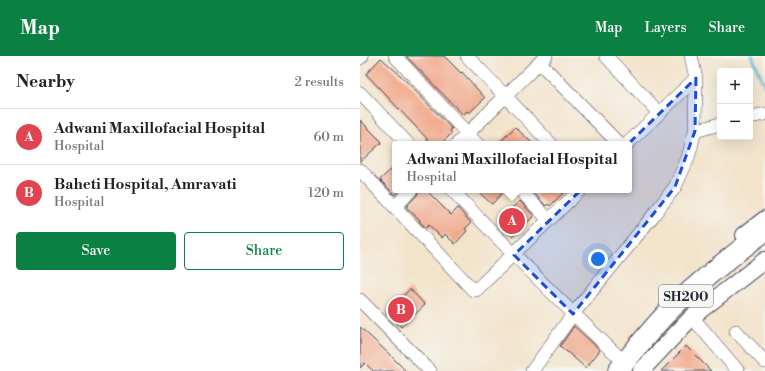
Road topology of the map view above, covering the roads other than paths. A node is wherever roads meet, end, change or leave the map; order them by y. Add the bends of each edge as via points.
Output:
1 (394, 56) edge
2 (467, 56) edge
3 (606, 56) edge
4 (691, 56) edge
5 (543, 59) edge
6 (696, 78) junction
7 (360, 93) edge
8 (505, 96) junction
9 (659, 113) junction
10 (765, 114) edge
11 (753, 116) edge
12 (717, 125) edge
13 (694, 130) junction
14 (468, 134) junction
15 (405, 141) edge
16 (460, 141) edge
17 (474, 141) edge
18 (548, 141) edge
19 (616, 141) edge
20 (630, 141) edge
21 (360, 170) edge
22 (408, 193) edge
23 (455, 193) edge
24 (523, 193) edge
25 (577, 193) edge
26 (395, 207) junction
27 (549, 220) junction
28 (762, 225) edge
29 (765, 245) edge
30 (514, 255) junction
31 (765, 260) edge
32 (360, 300) edge
33 (573, 314) junction
34 (692, 317) junction
35 (736, 331) dead end
36 (765, 362) edge
37 (622, 366) edge
38 (430, 371) edge
39 (532, 371) edge
40 (607, 371) edge
41 (641, 371) edge
42 (738, 371) edge

1 - 14 street
2 - 8 street
3 - 9 street
4 - 6 street
5 - 8 street
5 - 19 street
6 - 9 street
6 - 13 street
7 - 15 street
8 - 14 street
8 - 18 street
9 - 20 street
10 - 11 street
12 - 13 street
13 - 33 street via 688,158 675,187
14 - 16 street
14 - 17 street
21 - 26 street
22 - 26 street
23 - 30 street
24 - 27 street
25 - 27 street
26 - 30 street via 473,290 478,289
27 - 30 street
28 - 37 main road, SH200 via 735,253 665,315
29 - 37 main road via 713,284
30 - 33 street
31 - 34 street
32 - 38 street
33 - 37 street
33 - 39 street
34 - 41 street
34 - 42 street
35 - 36 street
37 - 40 street

